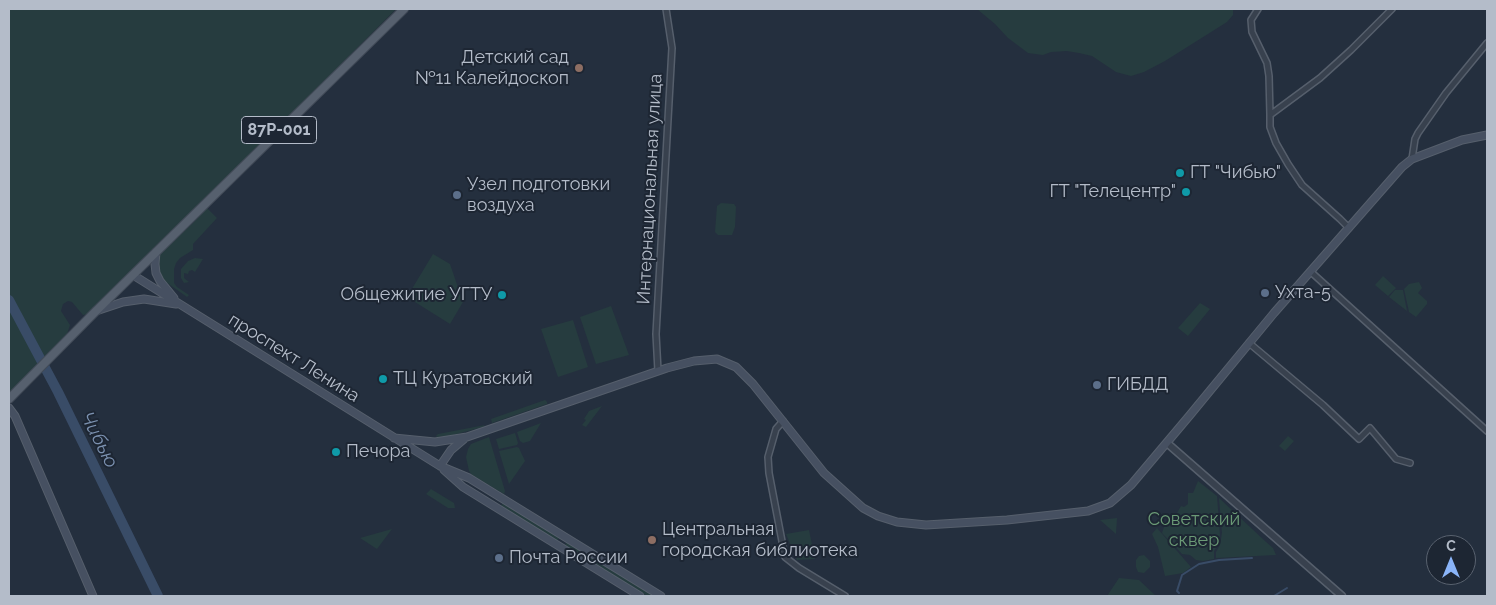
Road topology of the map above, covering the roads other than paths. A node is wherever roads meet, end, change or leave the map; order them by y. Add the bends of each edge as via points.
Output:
1 (404, 9) edge
2 (666, 9) edge
3 (1258, 9) edge
4 (1392, 9) edge
5 (1487, 43) edge
6 (1270, 115) junction
7 (1487, 134) edge
8 (1412, 159) junction
9 (1348, 228) junction
10 (156, 252) junction
11 (1311, 272) junction
12 (132, 275) junction
13 (179, 304) junction
14 (95, 312) junction
15 (1249, 343) junction
16 (658, 371) junction
17 (9, 399) edge
18 (9, 408) edge
19 (783, 421) junction
20 (1487, 431) edge
21 (467, 437) junction
22 (394, 438) junction
23 (1167, 442) junction
24 (1410, 463) dead end
25 (440, 466) junction
26 (93, 596) edge
27 (640, 596) edge
28 (661, 596) edge
29 (845, 596) edge
30 (1342, 596) edge

1 - 10 main road, 87Р-001
2 - 16 street, Интернациональная улица via 672,48 656,334
3 - 6 street via 1251,20 1252,32 1270,76
4 - 6 street via 1320,78
5 - 8 street via 1418,133
6 - 9 street via 1270,127 1276,143 1302,185
7 - 8 main road
8 - 9 main road
9 - 11 main road
10 - 12 main road, 87Р-001
10 - 13 main road via 156,273
11 - 15 main road
11 - 20 street
12 - 13 main road, проспект Ленина
12 - 14 main road, 87Р-001
13 - 14 main road via 144,299
13 - 22 main road, проспект Ленина
14 - 17 main road, 87Р-001
15 - 23 main road
15 - 24 street via 1359,439 1370,428 1396,459
16 - 19 main road via 694,361 718,359 736,367
16 - 21 main road
18 - 26 main road
19 - 23 main road via 824,473 863,508 896,522 926,525 1088,511 1110,503 1131,485
19 - 29 street via 776,429 768,457 768,473 785,557
21 - 22 main road via 435,442
21 - 25 main road via 451,450
22 - 25 main road, проспект Ленина
23 - 30 street
25 - 27 main road, проспект Ленина via 463,487
25 - 28 main road, проспект Ленина via 469,478

